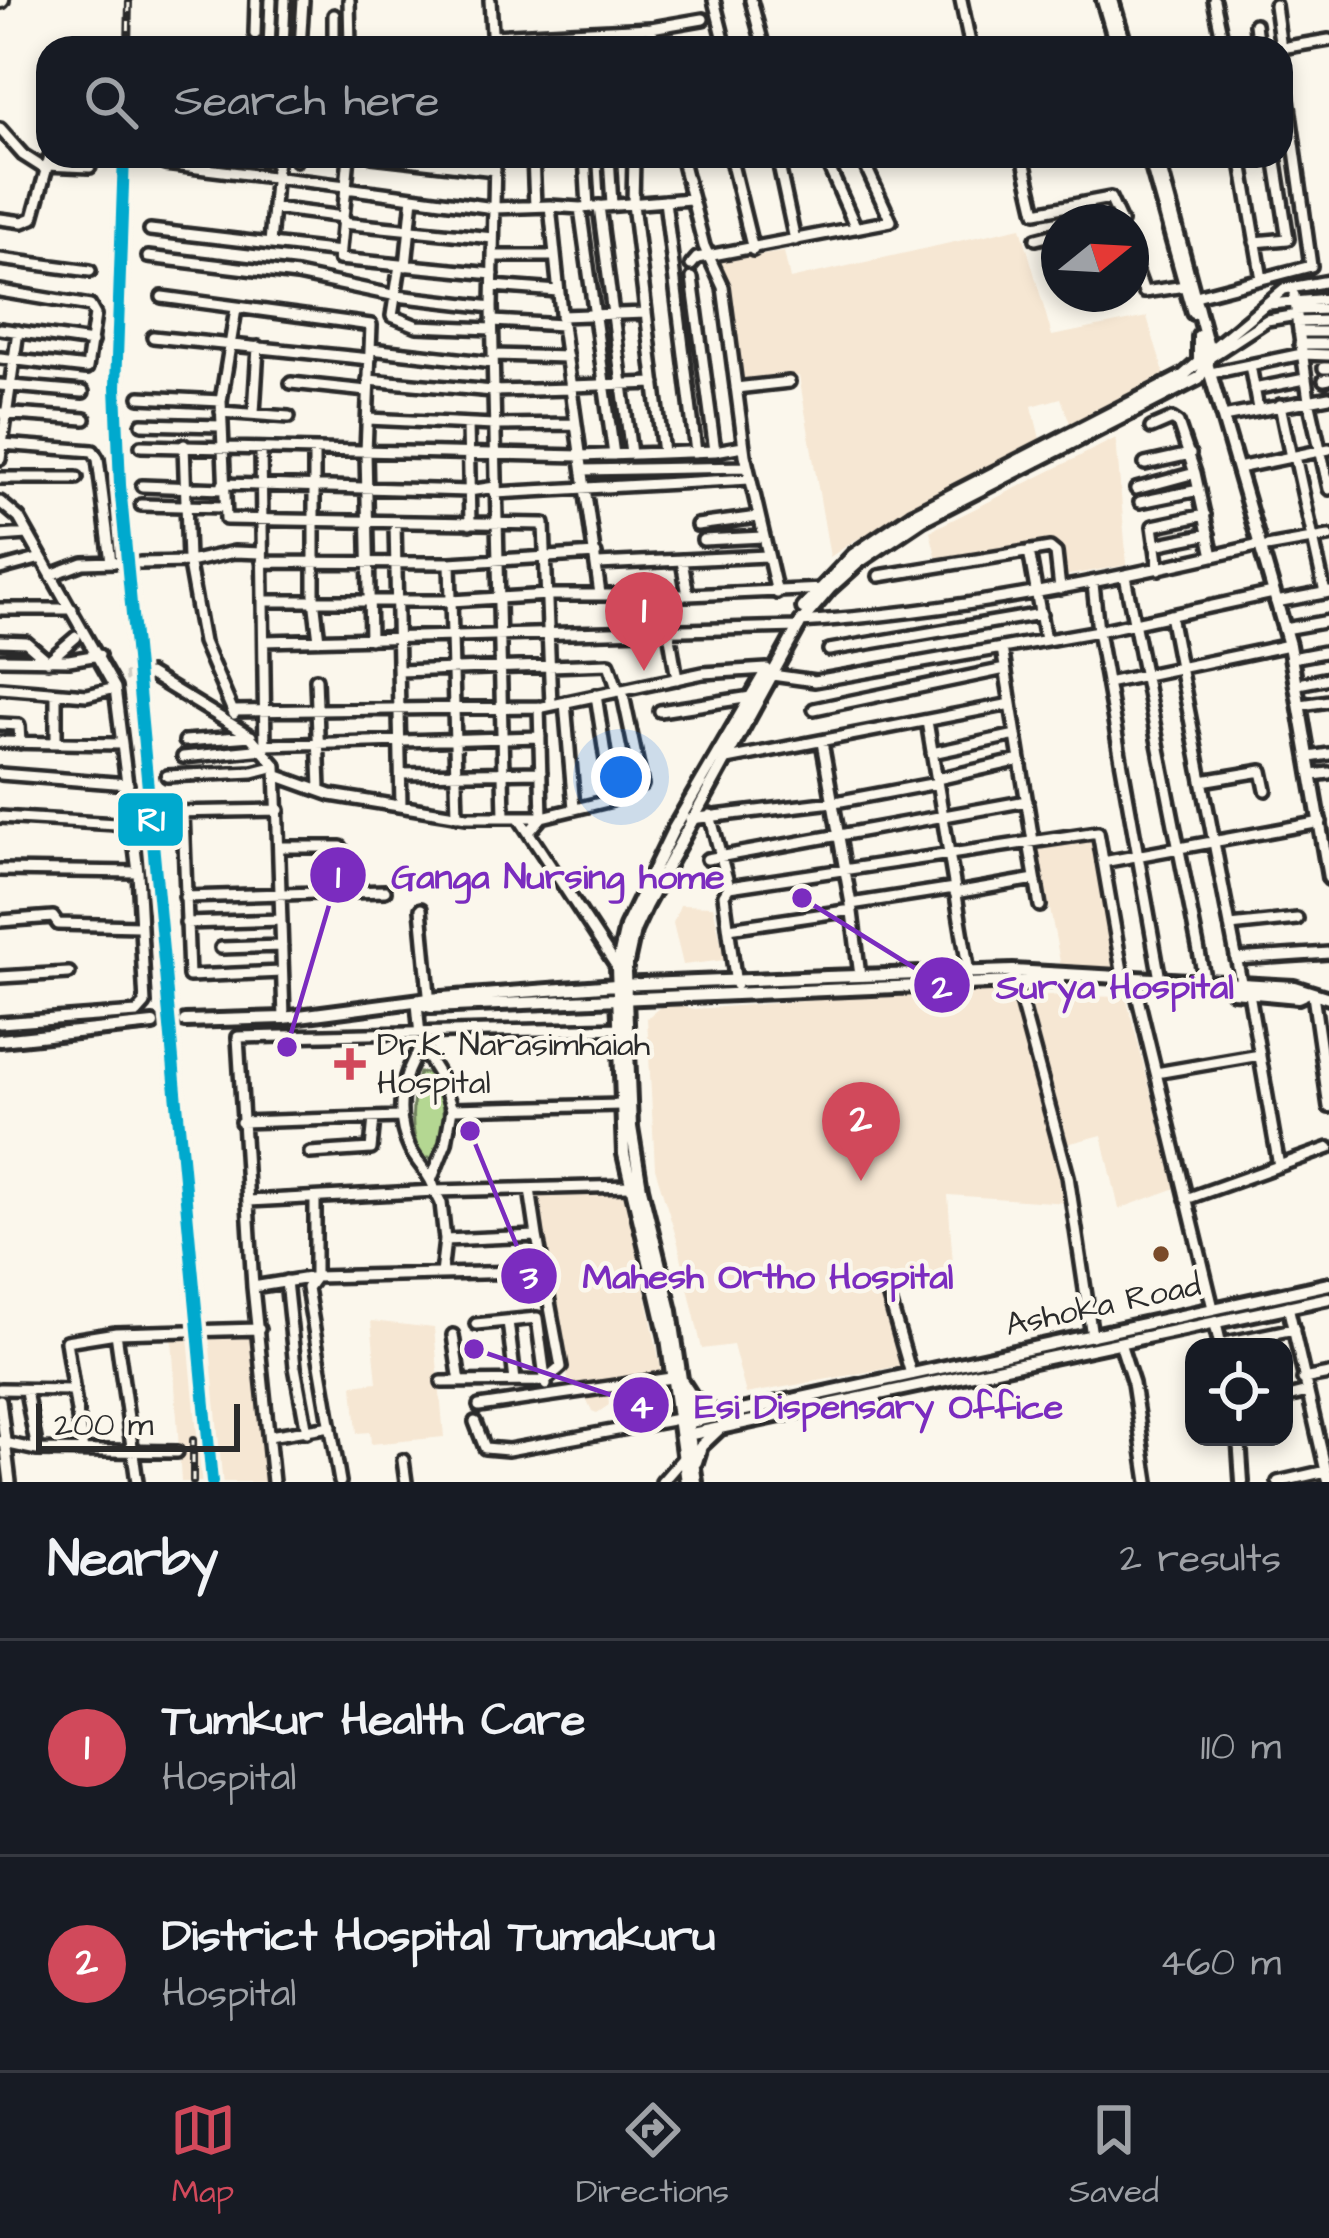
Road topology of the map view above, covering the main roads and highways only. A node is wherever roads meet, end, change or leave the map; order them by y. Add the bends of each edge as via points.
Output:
1 (1103, 0) edge
2 (1112, 0) edge
3 (1116, 36) edge
4 (1119, 36) edge
5 (1157, 168) edge
6 (1158, 168) edge
7 (1208, 360) junction
8 (769, 672) junction
9 (728, 744) junction
10 (1323, 814) edge
11 (1329, 878) edge
12 (1014, 975) junction
13 (1161, 982) junction
14 (736, 986) junction
15 (1244, 990) junction
16 (620, 991) junction
17 (1329, 998) edge
18 (185, 1021) tunnel mouth
19 (153, 1024) tunnel mouth
20 (621, 1028) junction
21 (0, 1040) edge
22 (1329, 1284) edge
23 (1329, 1298) edge
24 (1215, 1322) junction
25 (1218, 1338) edge
26 (675, 1378) junction
27 (720, 1422) junction
28 (683, 1426) junction
29 (1240, 1446) edge
30 (692, 1478) edge
31 (1242, 1482) edge

1 - 3 main road
2 - 4 main road
5 - 7 main road
6 - 7 main road
7 - 8 main road via 859,562 825,589
7 - 10 main road via 1290,652
8 - 9 main road
8 - 9 main road
9 - 16 main road via 634,931
9 - 16 main road via 673,830 626,927
10 - 11 main road
12 - 13 main road
12 - 14 main road
12 - 14 main road
13 - 15 main road
13 - 15 main road
14 - 16 main road
15 - 17 main road via 1294,987
16 - 18 main road
16 - 20 main road
19 - 21 main road
20 - 26 main road
20 - 26 main road via 630,1186
22 - 27 main road, Ashoka Road
23 - 24 main road, Ashoka Road
24 - 25 main road
24 - 27 main road, Ashoka Road
26 - 27 main road
26 - 28 main road
27 - 28 main road, Ashoka Road
27 - 30 main road via 701,1446
28 - 30 main road
28 - 30 main road
29 - 31 main road

